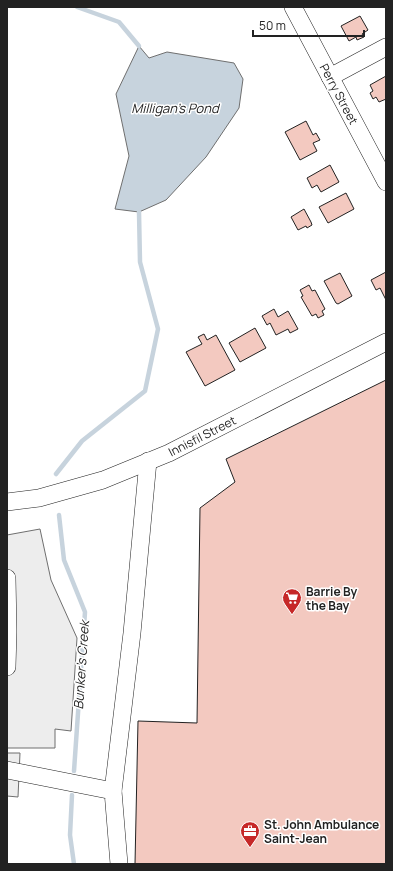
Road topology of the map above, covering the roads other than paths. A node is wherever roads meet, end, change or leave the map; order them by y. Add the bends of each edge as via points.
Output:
1 (293, 7) edge
2 (386, 47) edge
3 (330, 77) junction
4 (386, 182) edge
5 (386, 342) edge
6 (148, 461) junction
7 (7, 502) edge
8 (7, 578) edge
9 (7, 667) edge
10 (7, 770) edge
11 (112, 791) junction
12 (119, 864) edge

1 - 3 street, Perry Street
2 - 3 street
3 - 4 street, Perry Street
5 - 6 street, Innisfil Street via 169,453
6 - 7 street, Innisfil Street via 103,480 39,498
6 - 11 street via 132,633
8 - 9 street
10 - 11 street
11 - 12 street

